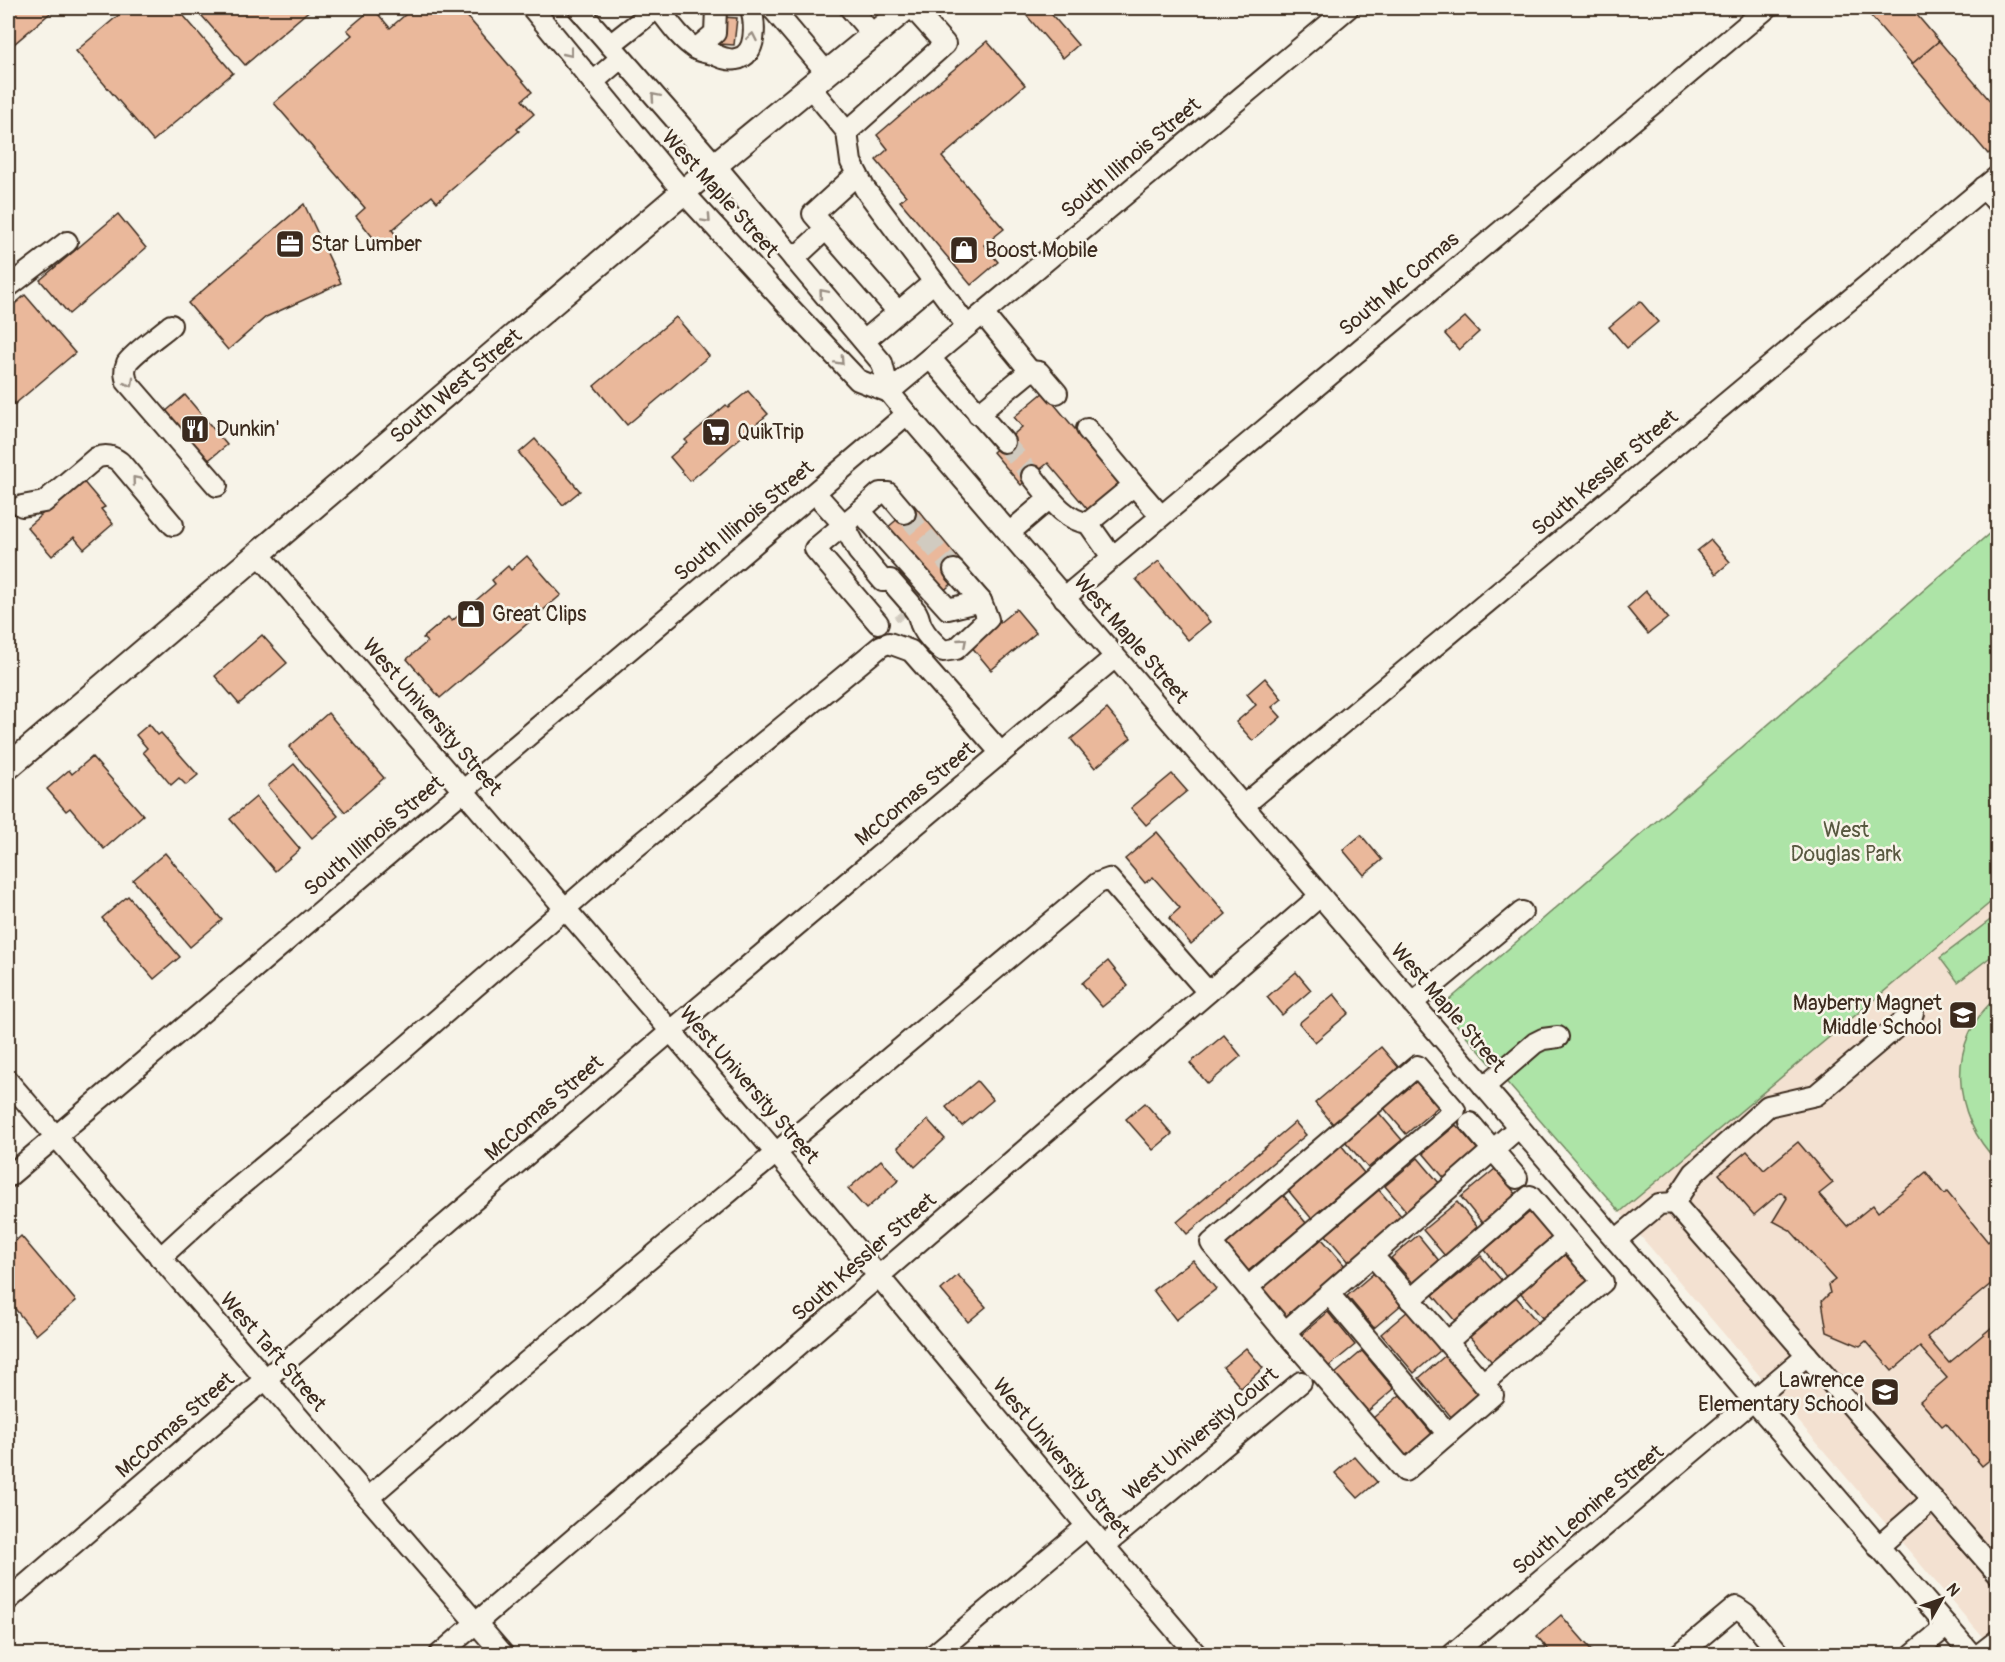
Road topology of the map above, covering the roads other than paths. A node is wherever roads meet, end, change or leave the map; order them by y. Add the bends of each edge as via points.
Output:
1 (532, 8) edge
2 (658, 8) edge
3 (716, 8) edge
4 (751, 8) edge
5 (772, 8) edge
6 (850, 8) edge
7 (906, 8) edge
8 (913, 8) edge
9 (1348, 8) edge
10 (1767, 8) edge
11 (587, 11) edge
12 (873, 35) junction
13 (696, 49) junction
14 (616, 52) junction
15 (819, 80) junction
16 (593, 82) junction
17 (847, 132) junction
18 (715, 165) junction
19 (857, 174) junction
20 (1991, 182) edge
21 (683, 192) junction
22 (1998, 204) edge
23 (826, 230) junction
24 (67, 242) dead end
25 (794, 259) junction
26 (933, 282) junction
27 (8, 287) edge
28 (898, 312) junction
29 (975, 320) junction
30 (171, 325) dead end
31 (864, 341) junction
32 (930, 358) junction
33 (1030, 371) junction
34 (889, 392) junction
35 (1057, 393) dead end
36 (907, 414) junction
37 (978, 414) junction
38 (1087, 429) dead end
39 (1004, 442) tunnel mouth
40 (1032, 476) tunnel mouth
41 (1134, 485) junction
42 (217, 486) dead end
43 (814, 493) junction
44 (1050, 498) junction
45 (22, 506) dead end
46 (860, 511) junction
47 (905, 513) tunnel mouth
48 (1161, 516) junction
49 (1088, 523) junction
50 (173, 525) dead end
51 (844, 525) junction
52 (1009, 533) junction
53 (258, 553) junction
54 (1112, 557) junction
55 (954, 570) tunnel mouth
56 (1064, 598) junction
57 (981, 601) junction
58 (878, 623) dead end
59 (1115, 657) junction
60 (1001, 753) junction
61 (8, 767) edge
62 (464, 791) junction
63 (1243, 806) junction
64 (1320, 896) junction
65 (565, 908) junction
66 (1522, 912) dead end
67 (1208, 992) junction
68 (1412, 1003) junction
69 (1913, 1013) dead end
70 (671, 1031) junction
71 (1558, 1037) dead end
72 (8, 1081) edge
73 (1484, 1087) junction
74 (1470, 1123) dead end
75 (1519, 1127) junction
76 (56, 1137) junction
77 (1493, 1150) junction
78 (777, 1154) junction
79 (8, 1177) edge
80 (1517, 1178) dead end
81 (1674, 1203) junction
82 (1566, 1239) junction
83 (1616, 1240) junction
84 (1372, 1256) junction
85 (160, 1258) junction
86 (878, 1276) junction
87 (1248, 1287) junction
88 (1329, 1294) junction
89 (1410, 1300) junction
90 (1285, 1332) junction
91 (1447, 1342) junction
92 (1807, 1355) junction
93 (265, 1379) junction
94 (1301, 1382) dead end
95 (1483, 1383) junction
96 (1754, 1402) junction
97 (1448, 1434) junction
98 (368, 1498) junction
99 (1933, 1499) junction
100 (1087, 1526) junction
101 (1104, 1546) junction
102 (1878, 1547) junction
103 (1998, 1574) edge
104 (8, 1600) edge
105 (476, 1623) junction
106 (1947, 1626) junction
107 (1998, 1640) edge
108 (440, 1654) edge
109 (503, 1654) edge
110 (935, 1654) edge
111 (1196, 1654) edge
112 (1453, 1654) edge
113 (1680, 1654) edge
114 (1780, 1654) edge
115 (1913, 1654) edge
116 (1971, 1654) edge
117 (1980, 1654) edge

1 -> 16 street, West Maple Street
2 - 13 street
2 - 14 street
3 - 13 street via 715,33
13 -> 4 street via 728,59 743,56 754,35
5 - 15 street
6 - 12 street
7 - 12 main road, South West Street
8 - 17 street via 945,44
9 - 29 street, South Illinois Street
10 - 48 street, South Mc Comas
11 - 14 street, West Maple Street
12 - 15 main road, South West Street
14 - 16 street
18 -> 14 street, West Maple Street
15 - 17 street
15 - 18 main road, South West Street
16 - 21 street, West Maple Street
17 - 19 street via 851,162
18 - 21 main road, South West Street
18 - 25 street, West Maple Street
19 - 23 street via 813,214
19 - 26 street
20 - 22 street
20 - 63 street, South Kessler Street
21 -> 34 street, West Maple Street via 858,380
21 - 53 main road, South West Street
23 - 25 street
23 - 28 street
24 - 27 street
31 -> 25 street, West Maple Street
26 - 28 street
26 - 29 street
28 - 31 street
29 - 32 street, South Illinois Street
29 - 33 street
30 -> 42 street via 131,358 126,376
31 - 34 street, West Maple Street via 882,363
32 - 34 street, South Illinois Street
32 - 37 street
33 - 35 street via 1039,372
33 - 37 street
34 - 36 street, West Maple Street
36 - 43 street, South Illinois Street
36 - 52 street, West Maple Street
37 - 39 street
38 - 41 street
40 - 44 street
41 - 48 street
41 - 49 street
43 - 51 street
43 - 62 street, South Illinois Street
44 - 49 street via 1075,522
44 - 52 street
50 -> 45 street via 120,462 104,455 44,502
46 - 47 street via 880,493 888,493
46 - 51 street
46 - 57 street via 948,609
48 - 54 street, South Mc Comas
49 - 54 street
51 -> 57 street via 858,551 883,581 890,580 910,613 943,651 956,649 988,619
51 - 58 street via 815,549
52 - 56 street, West Maple Street
53 - 61 main road, South West Street
53 - 62 street, West University Street
54 - 56 street, South Mc Comas
55 - 57 street
56 - 59 street, West Maple Street
59 - 60 street, McComas Street
59 - 63 street, West Maple Street
60 - 65 street via 911,651 890,644 881,646
60 - 70 street, McComas Street
62 - 65 street, West University Street
62 - 76 street, South Illinois Street
63 - 64 street, West Maple Street
64 - 67 street, South Kessler Street
64 - 68 street, West Maple Street
65 - 70 street, West University Street
65 - 85 street via 222,1200
66 - 68 street
67 - 78 street via 1105,879
67 - 86 street, South Kessler Street
68 - 73 street, West Maple Street
69 - 81 street via 1816,1095 1768,1106 1694,1173
70 - 78 street, West University Street
70 - 93 street, McComas Street
71 - 73 street via 1535,1043
72 - 76 street, West Taft Street
73 - 75 street, West Maple Street
74 - 77 street
75 - 77 street
75 - 83 street, West Maple Street
76 - 79 street, South Illinois Street
76 - 85 street, West Taft Street
77 - 80 street
77 - 84 street
78 - 86 street, West University Street
78 - 98 street
81 - 83 street via 1659,1204
81 - 92 street
82 - 89 street via 1530,1196
82 - 91 street
82 - 95 street via 1603,1282
83 - 96 street, West Maple Street
84 - 88 street
84 - 89 street
85 - 93 street, West Taft Street
86 - 100 street, West University Street
86 - 105 street, South Kessler Street
87 - 87 street via 1211,1243 1417,1066 1455,1110
87 - 90 street
88 - 90 street
88 - 97 street
89 - 91 street
90 - 97 street via 1405,1471
91 - 95 street
92 - 96 street, South Leonine Street
92 - 99 street
93 - 98 street, West Taft Street
93 - 104 street, McComas Street
94 - 101 street, West University Court
95 - 97 street via 1493,1395
96 - 102 street, West Maple Street
96 - 112 street, South Leonine Street
98 - 105 street, West Taft Street
99 - 102 street
99 - 103 street
100 - 101 street, West University Street
100 - 110 street
101 - 111 street, West University Street
102 - 106 street, West Maple Street
105 - 108 street, South Kessler Street
105 - 109 street, West Taft Street
106 - 115 street
106 - 116 street, West Maple Street
107 - 117 street
113 - 114 street via 1736,1607

